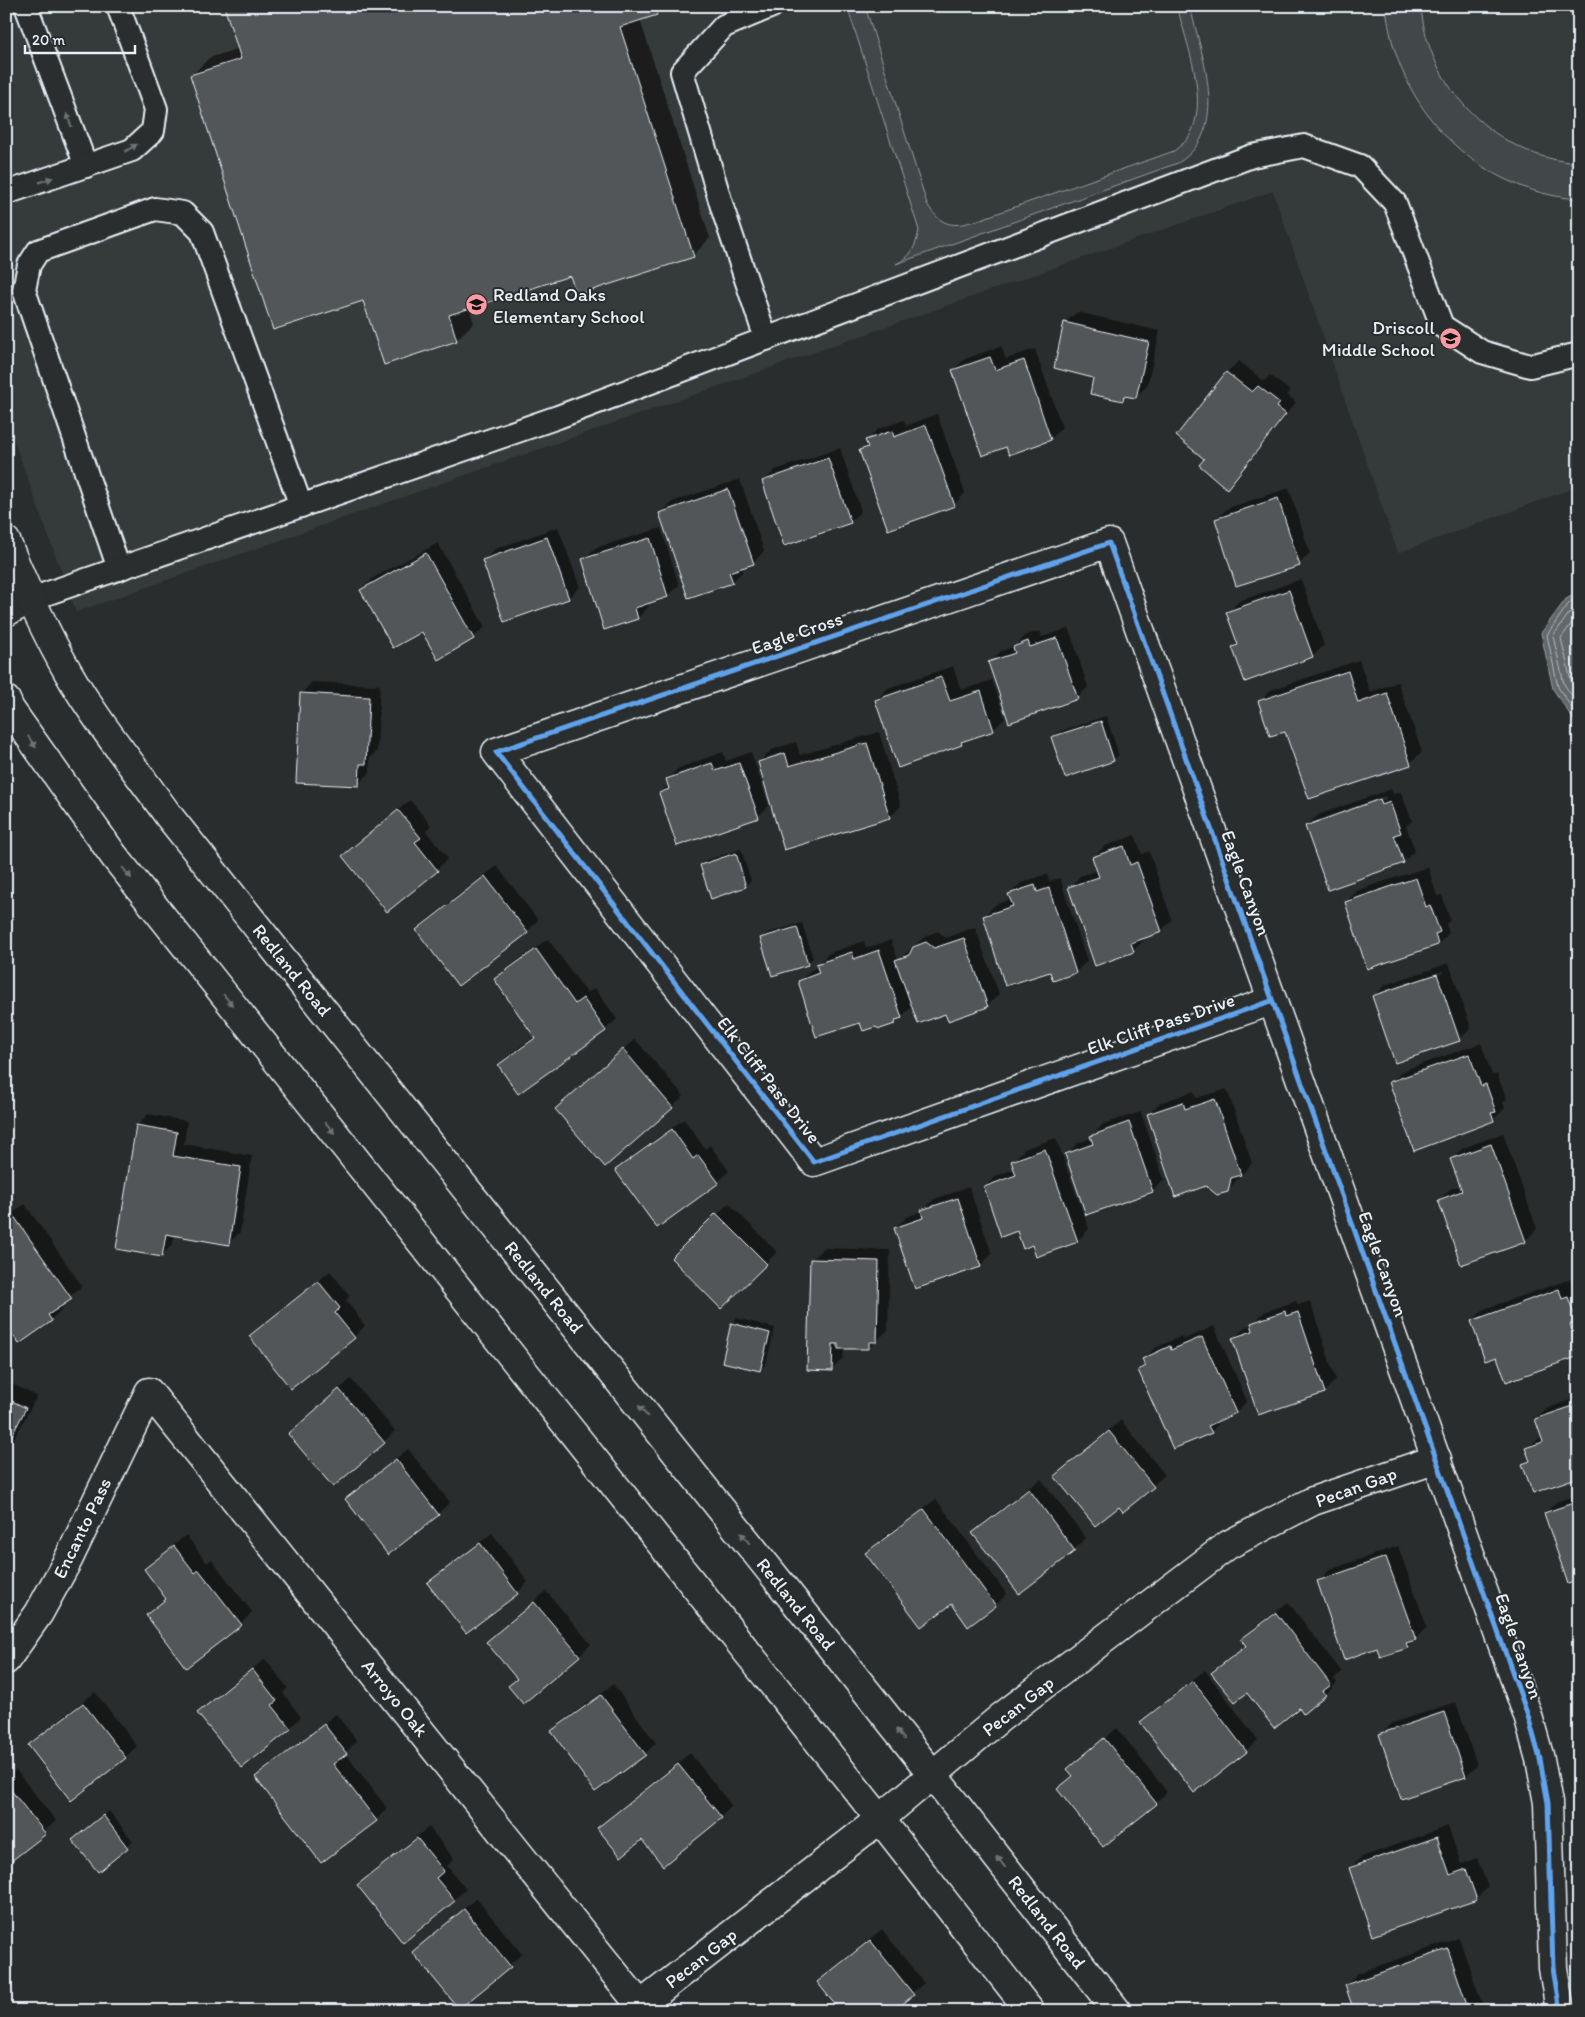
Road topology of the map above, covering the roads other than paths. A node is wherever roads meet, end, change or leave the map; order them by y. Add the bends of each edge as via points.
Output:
1 (26, 6) edge
2 (118, 6) edge
3 (772, 6) edge
4 (86, 166) junction
5 (6, 193) edge
6 (766, 339) junction
7 (1579, 354) edge
8 (301, 506) junction
9 (6, 541) edge
10 (1109, 543) joint
11 (119, 569) junction
12 (31, 600) junction
13 (6, 612) edge
14 (6, 700) edge
15 (496, 752) joint
16 (1271, 1001) junction
17 (149, 1392) joint
18 (1437, 1458) junction
19 (6, 1660) edge
20 (933, 1775) junction
21 (880, 1819) junction
22 (637, 2008) edge
23 (1030, 2011) edge
24 (1117, 2011) edge
25 (1560, 2011) edge

4 -> 1 lane
4 -> 2 lane via 132,150 153,131 156,109
3 - 6 lane via 724,26 682,72
5 -> 4 lane
6 - 7 lane via 1252,156 1304,146 1360,166 1395,203 1442,326 1482,352 1530,366
6 - 8 lane via 541,423
8 - 11 lane
8 - 11 lane via 202,232 183,213 155,209 38,251 29,264 24,290
9 - 12 street, Redland Road
10 - 15 street, Eagle Cross
10 - 16 street, Eagle Canyon
11 - 12 lane
12 - 13 street
20 -> 12 street, Redland Road via 168,815 68,672
14 -> 21 street via 52,772 114,856
15 - 16 street, Elk Cliff Pass Drive via 814,1162
16 - 18 street, Eagle Canyon
17 - 19 street, Encanto Pass via 69,1558 39,1613
17 - 22 street, Arroyo Oak
18 - 20 street, Pecan Gap via 1313,1501 1228,1545 1000,1718
18 - 25 street, Eagle Canyon via 1528,1716 1540,1759 1548,1803 1553,1968
20 - 21 street, Pecan Gap
24 -> 20 street, Redland Road
21 - 22 street, Pecan Gap
21 - 23 street

